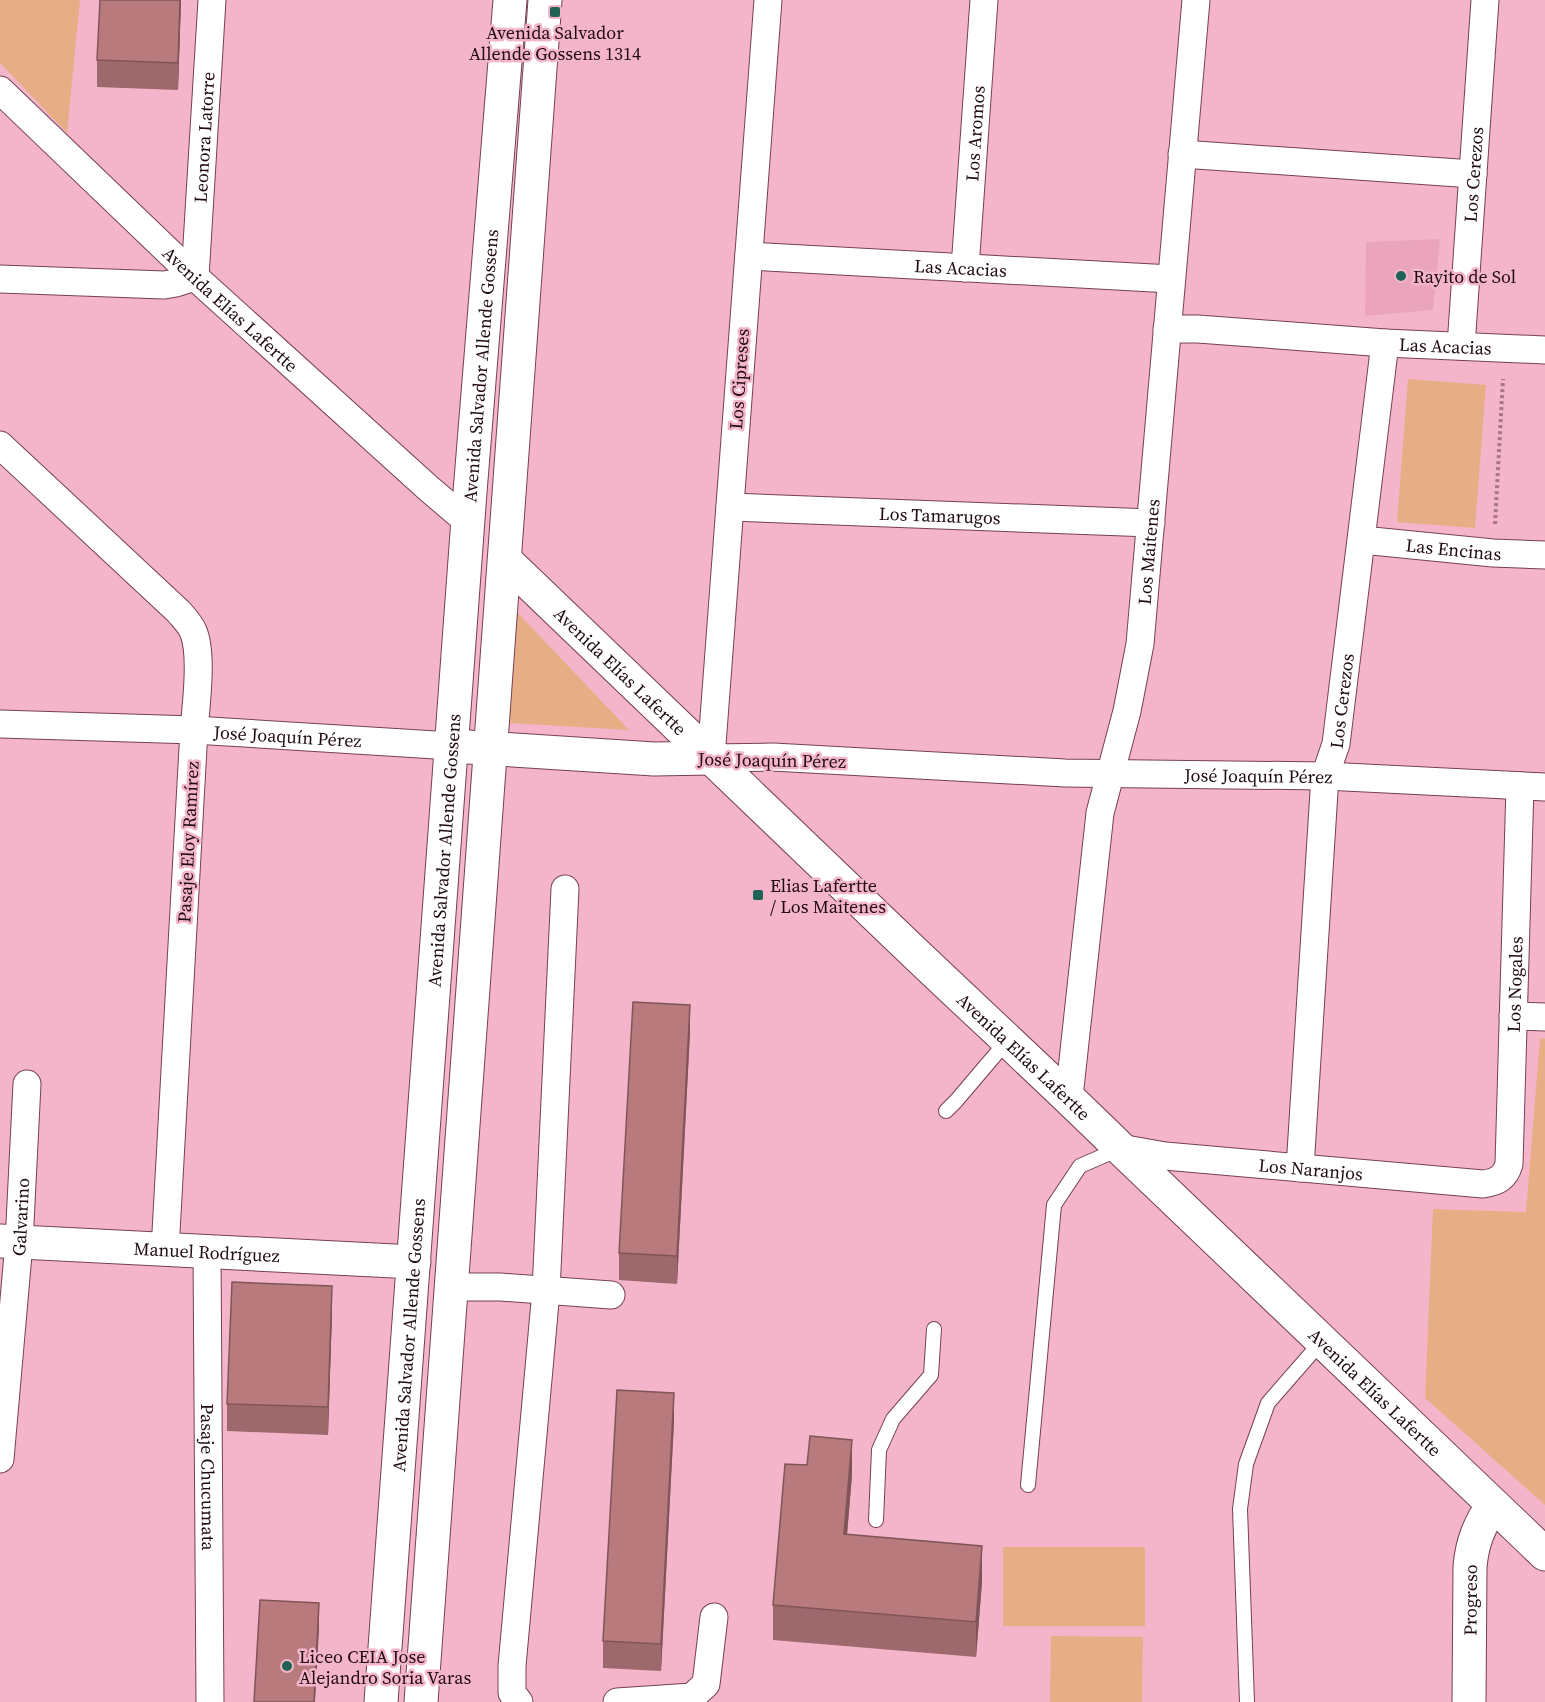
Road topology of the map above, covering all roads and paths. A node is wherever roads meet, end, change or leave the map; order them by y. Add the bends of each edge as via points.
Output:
1 (212, 0) edge
2 (510, 0) edge
3 (545, 0) edge
4 (768, 0) edge
5 (984, 0) edge
6 (1196, 0) edge
7 (1485, 0) edge
8 (0, 90) edge
9 (1182, 154) junction
10 (1473, 174) junction
11 (748, 256) junction
12 (965, 268) junction
13 (195, 277) junction
14 (0, 279) edge
15 (1172, 279) junction
16 (1167, 330) junction
17 (1385, 343) junction
18 (1461, 346) junction
19 (1504, 348) junction
20 (1545, 350) edge
21 (6, 456) edge
22 (730, 507) junction
23 (468, 522) junction
24 (1151, 523) junction
25 (1362, 540) junction
26 (1493, 553) junction
27 (1545, 555) edge
28 (505, 560) junction
29 (0, 724) edge
30 (194, 730) junction
31 (452, 746) junction
32 (491, 748) junction
33 (711, 758) junction
34 (1110, 773) junction
35 (1324, 776) junction
36 (1532, 787) edge
37 (565, 889) dead end
38 (1513, 1016) junction
39 (1545, 1017) edge
40 (1007, 1041) junction
41 (27, 1084) dead end
42 (1069, 1097) junction
43 (946, 1111) dead end
44 (1120, 1148) junction
45 (1300, 1168) junction
46 (1502, 1178) joint
47 (9, 1242) edge
48 (165, 1250) junction
49 (207, 1252) junction
50 (414, 1262) junction
51 (452, 1287) junction
52 (546, 1291) junction
53 (610, 1295) dead end
54 (934, 1329) dead end
55 (1322, 1341) junction
56 (0, 1459) edge
57 (1028, 1485) dead end
58 (1493, 1505) junction
59 (876, 1520) dead end
60 (1545, 1554) edge
61 (714, 1617) dead end
62 (210, 1702) edge
63 (381, 1702) edge
64 (421, 1702) edge
65 (519, 1702) edge
66 (617, 1702) edge
67 (1247, 1702) edge
68 (1468, 1702) edge

1 - 13 street, Leonora Latorre
2 - 23 main road, Avenida Salvador Allende Gossens
3 - 28 main road, Avenida Salvador Allende Gossens
4 - 11 street, Los Cipreses
5 - 12 street, Los Aromos
6 - 9 street, Los Maitenes
7 - 10 street, Los Cerezos
8 - 13 street, Avenida Elías Lafertte
9 - 10 street
9 - 15 street, Los Maitenes
10 - 18 street, Los Cerezos
11 - 12 street, Las Acacias
11 - 22 street, Los Cipreses
12 - 15 street, Las Acacias
13 - 14 street via 164,285
13 - 23 street, Avenida Elías Lafertte
15 - 16 street, Los Maitenes
16 - 17 street, Las Acacias
16 - 24 street, Los Maitenes
17 - 18 street, Las Acacias
17 - 25 street, Los Cerezos
18 - 19 street, Las Acacias
19 - 20 street, Las Acacias
19 - 26 path
21 - 30 street, Pasaje Eloy Ramírez via 187,621 198,656
22 - 24 street, Los Tamarugos
22 - 33 street, Los Cipreses
23 - 31 main road, Avenida Salvador Allende Gossens
24 - 34 street, Los Maitenes via 1140,644
25 - 26 street, Las Encinas
25 - 35 street, Los Cerezos via 1336,744
26 - 27 street, Las Encinas
28 - 32 main road, Avenida Salvador Allende Gossens
28 - 33 main road, Avenida Elías Lafertte
29 - 30 street, José Joaquín Pérez
30 - 31 street, José Joaquín Pérez
30 - 48 street, Pasaje Eloy Ramírez
31 - 32 main road, José Joaquín Pérez
31 - 50 main road, Avenida Salvador Allende Gossens
32 - 33 main road, José Joaquín Pérez via 654,759
32 - 51 main road, Avenida Salvador Allende Gossens
33 - 34 street, José Joaquín Pérez via 773,757
33 - 40 main road, Avenida Elías Lafertte
34 - 35 street, José Joaquín Pérez
34 - 42 street, Los Maitenes via 1100,813
35 - 36 street, José Joaquín Pérez
35 - 45 street, Los Cerezos
36 - 38 street, Los Nogales
37 - 52 street
38 - 39 street
38 - 46 street, Los Nogales via 1509,1164
40 - 42 main road, Avenida Elías Lafertte
40 - 43 lane
41 - 47 street, Galvarino
42 - 44 main road, Avenida Elías Lafertte
44 - 45 street, Los Naranjos
44 - 55 main road, Avenida Elías Lafertte
44 - 57 lane via 1080,1166 1054,1205
45 - 46 street, Los Naranjos via 1483,1184
47 - 48 main road, Manuel Rodríguez
47 - 56 street, Galvarino
48 - 49 main road, Manuel Rodríguez
49 - 50 main road, Manuel Rodríguez
49 - 62 street, Pasaje Chucumata
50 - 63 main road, Avenida Salvador Allende Gossens
51 - 52 street
51 - 64 main road, Avenida Salvador Allende Gossens
52 - 53 street
52 - 65 street via 512,1666 512,1693
54 - 59 lane via 931,1375 893,1419 879,1450
55 - 58 main road, Avenida Elías Lafertte
55 - 67 lane via 1268,1403 1246,1464 1240,1509
58 - 60 main road, Avenida Elías Lafertte
58 - 68 main road, Progreso via 1476,1532 1471,1549
61 - 66 street via 706,1684 692,1697

